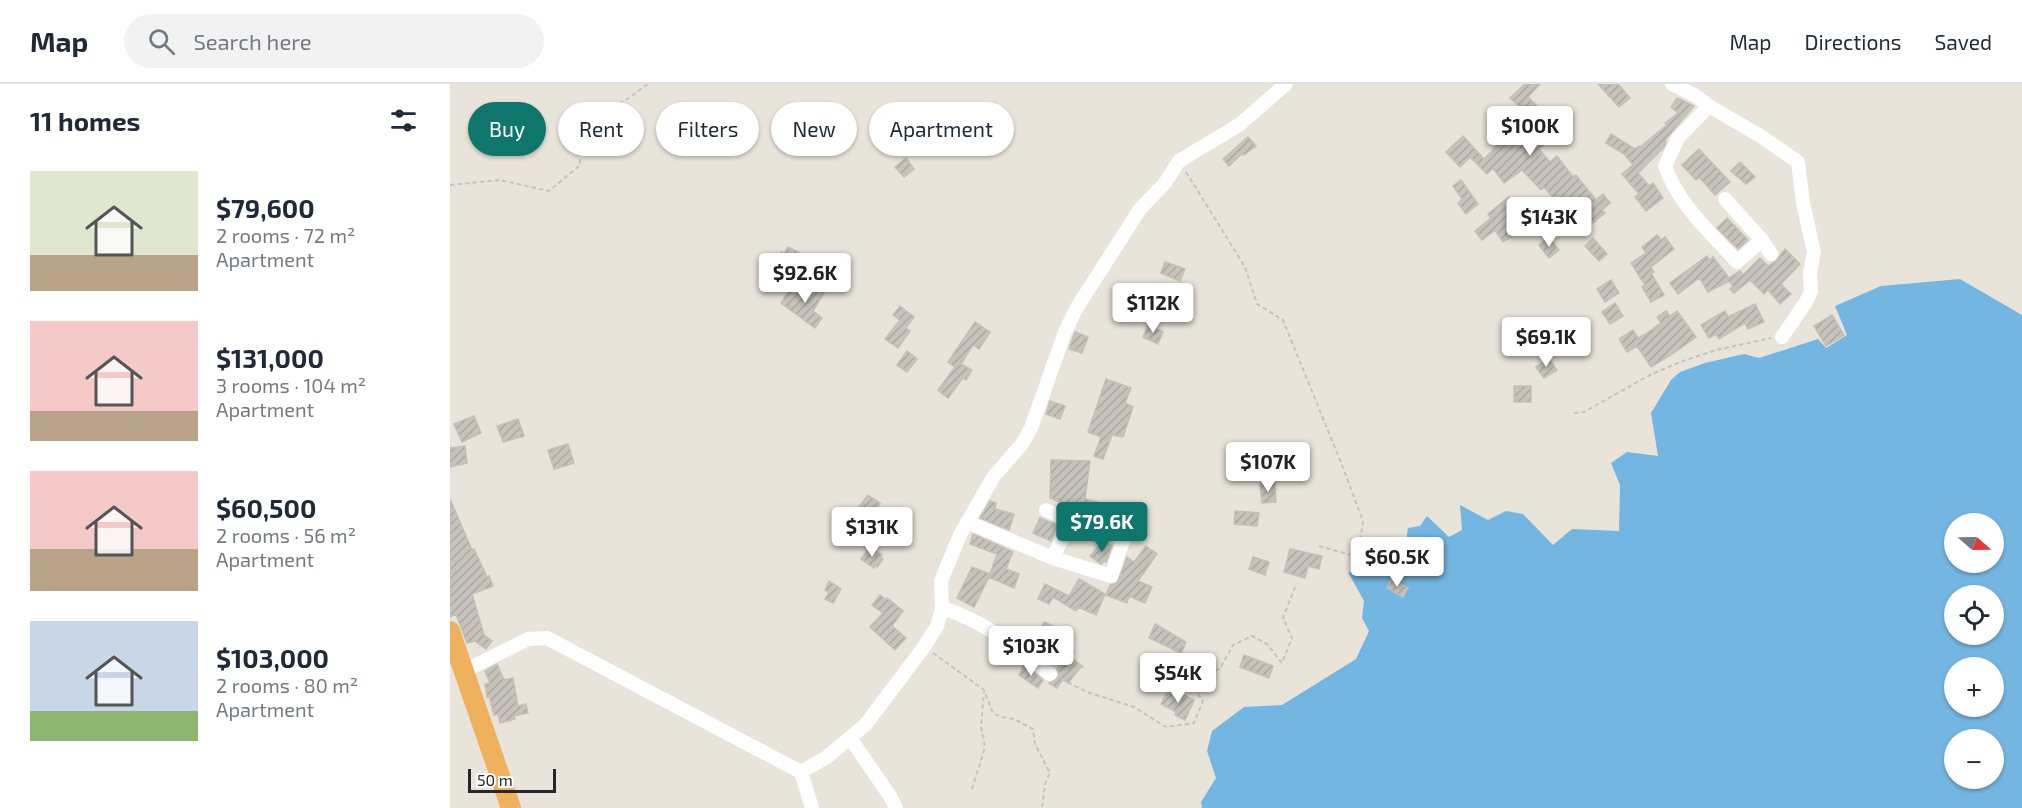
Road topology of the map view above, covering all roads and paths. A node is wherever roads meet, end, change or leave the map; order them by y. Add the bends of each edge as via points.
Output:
1 (648, 84) edge
2 (1286, 84) edge
3 (1672, 84) edge
4 (1709, 106) junction
5 (1179, 161) junction
6 (450, 185) edge
7 (1725, 199) dead end
8 (1762, 240) junction
9 (1771, 254) dead end
10 (1782, 337) joint
11 (1574, 413) dead end
12 (1046, 510) dead end
13 (1070, 521) junction
14 (967, 522) junction
15 (1319, 546) dead end
16 (1358, 557) junction
17 (1053, 558) junction
18 (1391, 574) dead end
19 (1295, 587) dead end
20 (942, 608) junction
21 (450, 631) edge
22 (924, 647) junction
23 (464, 671) junction
24 (1050, 674) joint
25 (984, 690) junction
26 (850, 738) junction
27 (801, 772) junction
28 (972, 789) dead end
29 (511, 808) edge
30 (812, 808) edge
31 (896, 808) edge
32 (1042, 808) edge

1 - 6 path via 580,126 580,165 549,191 500,180
2 - 5 street via 1239,125
3 - 4 street
4 - 8 street via 1678,138 1665,166 1670,180 1692,212 1737,262
4 - 10 street via 1798,162 1814,252 1806,302
5 - 14 street via 1165,183 1140,209 1081,301 1065,332 1031,428 994,476
5 - 16 path via 1245,267 1257,304 1283,320 1363,521
7 - 8 street
8 - 9 street
10 - 11 path via 1716,350 1680,362 1584,412
12 - 13 street
13 - 17 street
13 - 17 street via 1124,538 1112,576
14 - 17 street
14 - 20 street via 941,581
15 - 16 path
16 - 18 path
19 - 24 path via 1283,618 1292,638 1282,663 1267,644 1252,636 1233,645 1220,669 1204,673 1191,684 1203,701 1194,723 1166,727 1134,706 1087,692
20 - 22 street via 937,626
20 - 24 street via 986,626
21 - 23 highway
22 - 25 path
22 - 26 street via 866,724
23 - 27 street via 528,639 547,638
23 - 29 highway
25 - 28 path via 981,727 985,747
25 - 32 path via 993,713 1034,729 1035,744 1050,773
26 - 27 street
26 - 31 street
27 - 30 street

